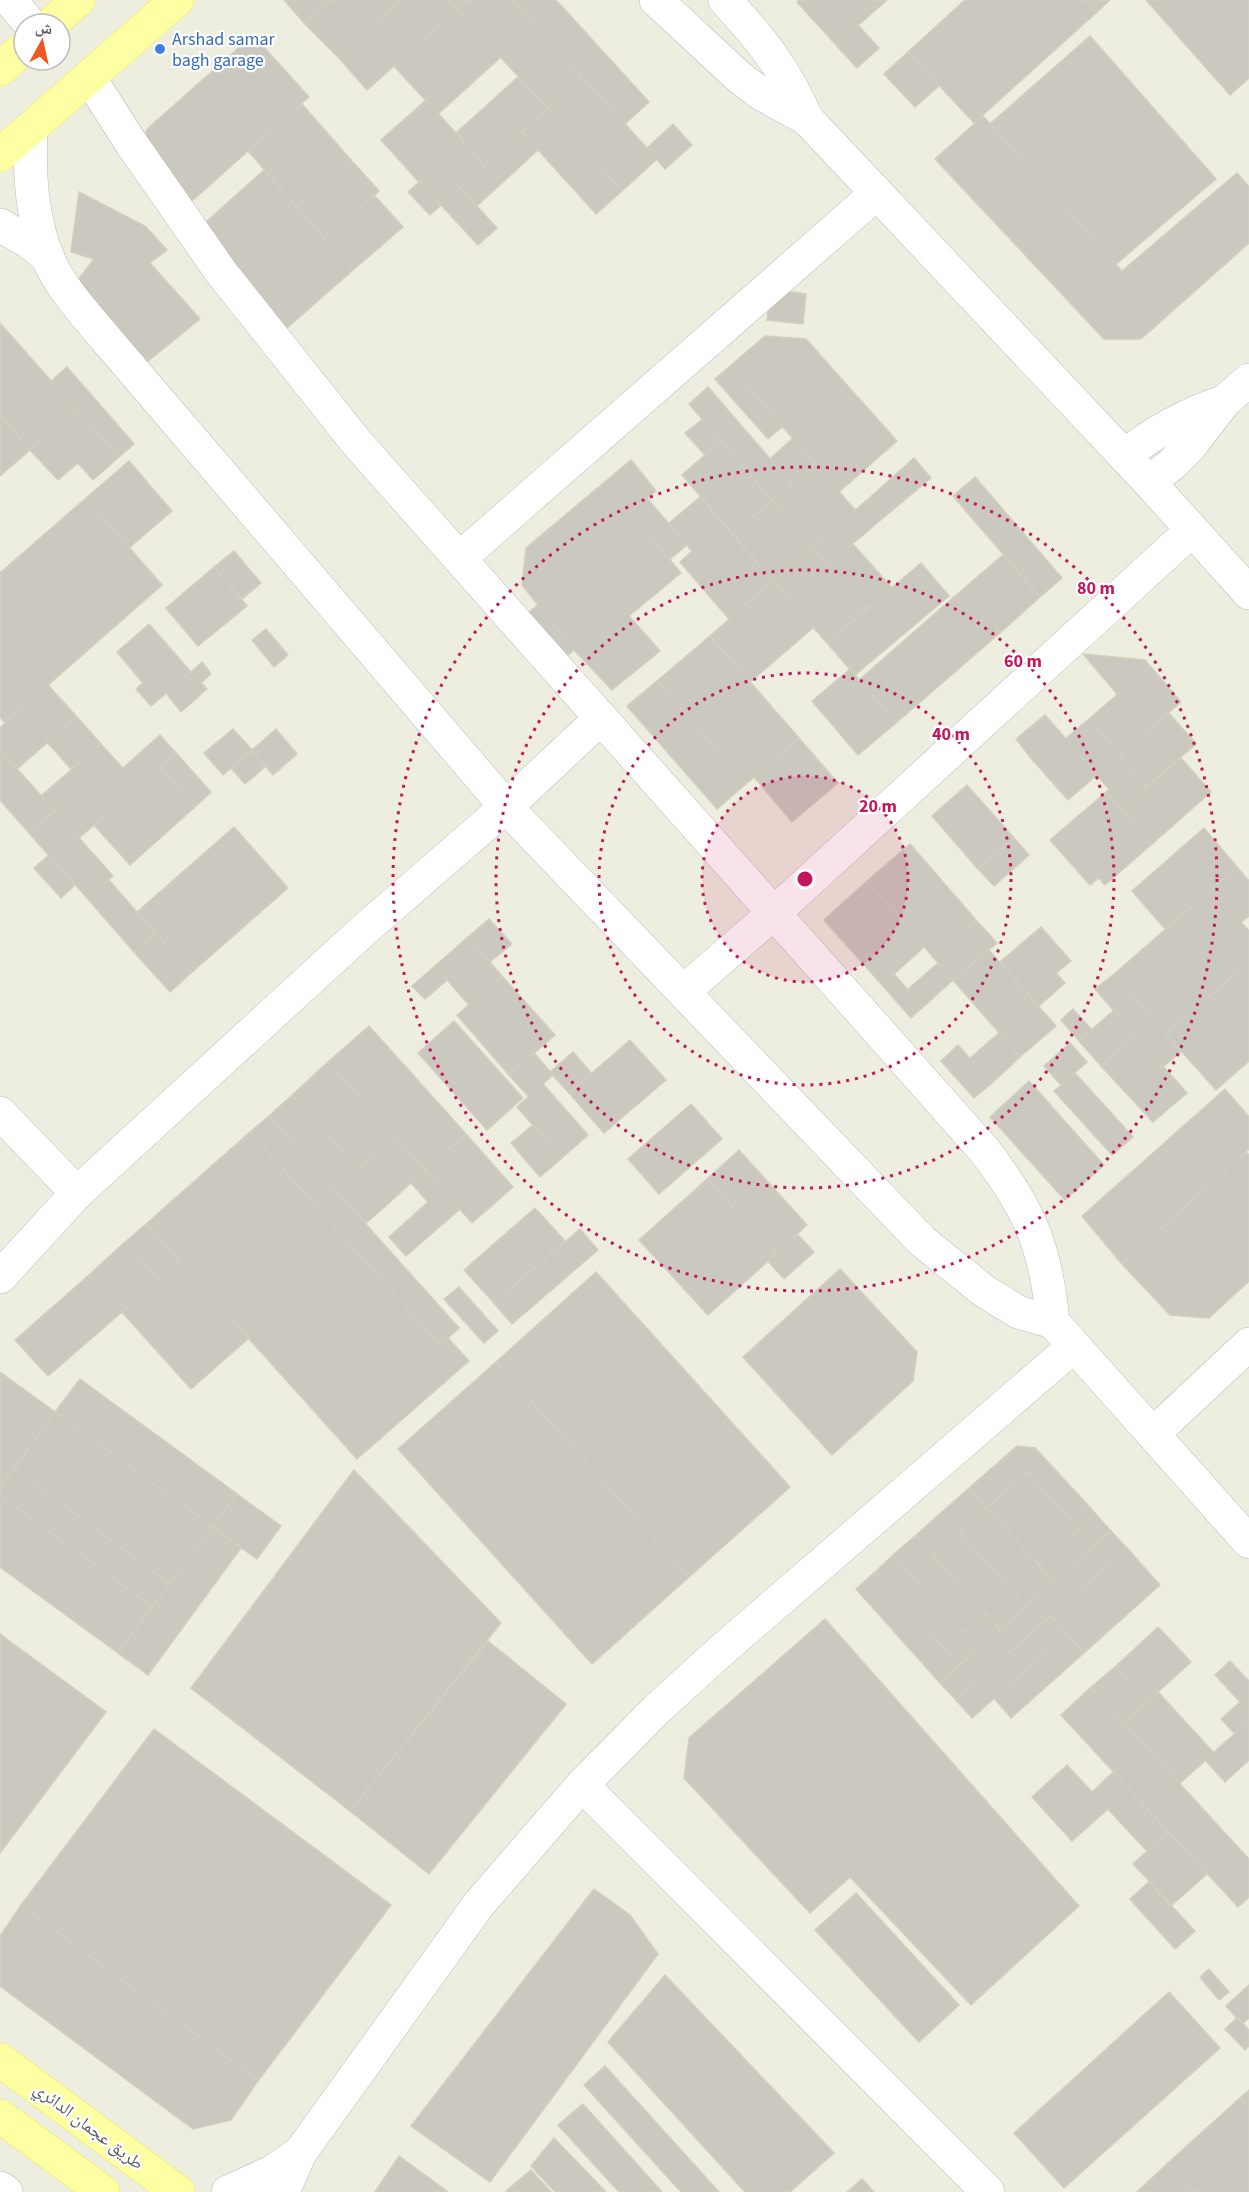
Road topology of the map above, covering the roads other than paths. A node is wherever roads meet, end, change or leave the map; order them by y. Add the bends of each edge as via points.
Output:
1 (10, 0) edge
2 (78, 0) edge
3 (177, 0) edge
4 (656, 0) edge
5 (725, 0) edge
6 (20, 12) edge
7 (64, 12) edge
8 (12, 58) edge
9 (0, 69) edge
10 (89, 77) junction
11 (807, 119) junction
12 (31, 127) junction
13 (0, 154) edge
14 (877, 193) junction
15 (0, 225) edge
16 (48, 257) junction
17 (1237, 391) edge
18 (1124, 456) junction
19 (1149, 483) junction
20 (1192, 530) junction
21 (459, 558) junction
22 (1249, 593) edge
23 (601, 718) junction
24 (506, 807) junction
25 (774, 913) junction
26 (684, 992) junction
27 (0, 1113) edge
28 (77, 1193) junction
29 (0, 1277) edge
30 (1053, 1322) junction
31 (1249, 1344) edge
32 (1074, 1346) junction
33 (1153, 1434) junction
34 (1249, 1542) edge
35 (582, 1785) junction
36 (0, 2060) edge
37 (0, 2116) edge
38 (300, 2153) junction
39 (0, 2188) edge
40 (6, 2192) edge
41 (103, 2192) edge
42 (178, 2192) edge
43 (228, 2192) edge
44 (283, 2192) edge
45 (988, 2192) edge

1 - 6 street
2 - 7 main road
3 - 10 main road
4 - 11 street via 739,77
5 - 11 street via 779,64
8 - 9 main road
10 - 12 main road
10 - 21 street via 221,272 357,443
11 - 14 street
12 - 13 main road
12 - 16 street via 30,180
14 - 18 street
14 - 21 street
15 - 16 street
16 - 24 street via 92,321
17 - 18 street via 1171,423
17 - 19 street via 1191,445
18 - 19 street
19 - 20 street
20 - 22 street
20 - 25 street
21 - 23 street
23 - 24 street
23 - 25 street
24 - 26 street
24 - 28 street via 365,929
25 - 26 street
25 - 30 street via 1007,1180 1040,1248
26 - 30 street via 922,1241 984,1291 1018,1312
27 - 28 street
28 - 29 street
30 - 32 street
31 - 33 street
32 - 33 street
32 - 35 street via 723,1650
33 - 34 street
35 - 38 street via 479,1904
35 - 45 street
36 - 42 main road, طريق عجمان الدائري
37 - 41 main road
38 - 43 street via 272,2172
38 - 44 street
39 - 40 street

